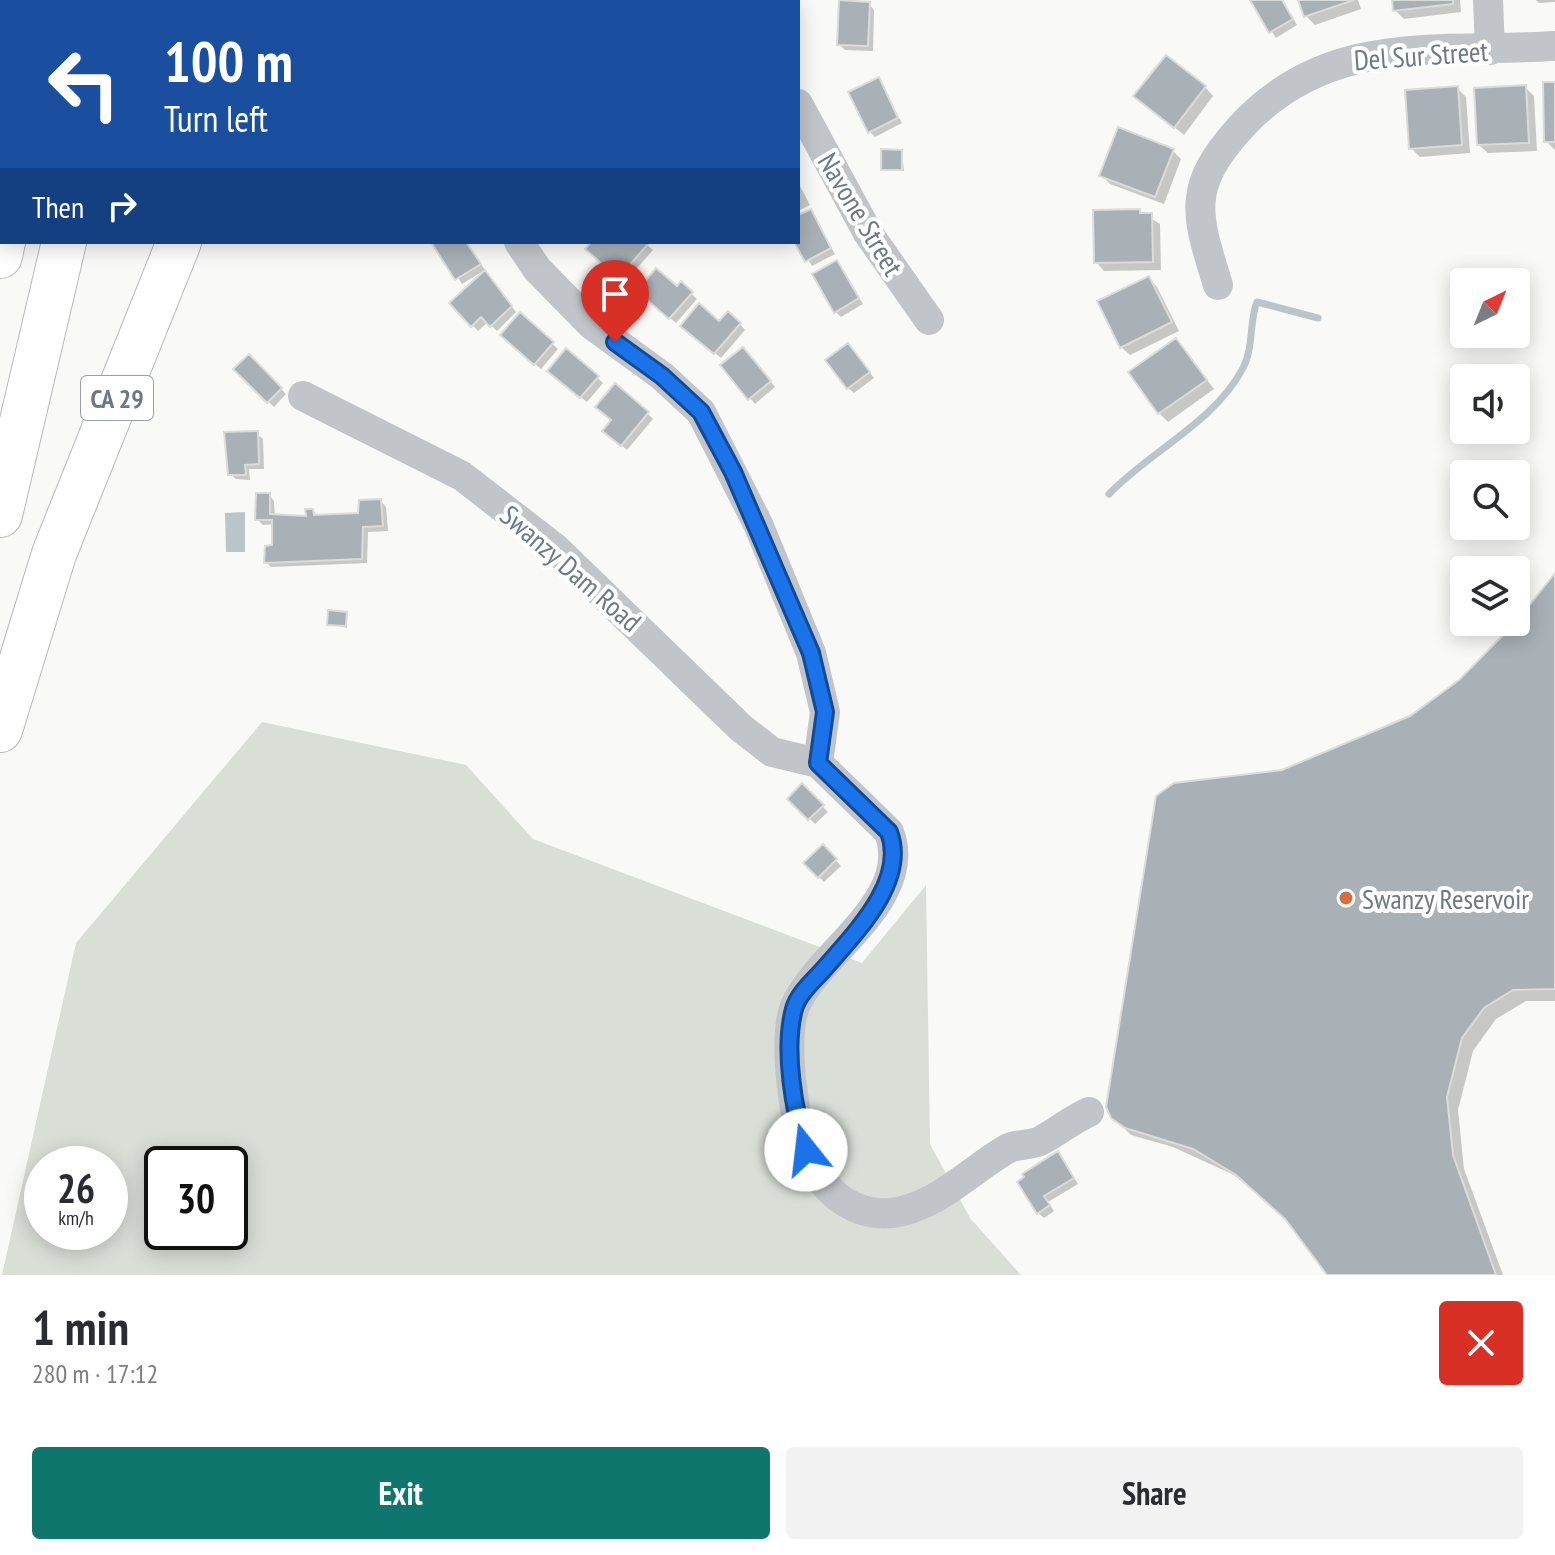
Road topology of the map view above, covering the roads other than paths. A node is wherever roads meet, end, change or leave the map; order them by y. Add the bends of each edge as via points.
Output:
1 (1488, 0) edge
2 (1555, 46) edge
3 (1490, 50) junction
4 (800, 108) edge
5 (64, 244) edge
6 (178, 244) edge
7 (520, 244) edge
8 (1218, 285) dead end
9 (929, 320) dead end
10 (303, 396) dead end
11 (0, 515) edge
12 (0, 730) edge
13 (818, 763) junction
14 (1089, 1112) dead end

1 - 3 street
2 - 3 street, Del Sur Street
3 - 8 street, Del Sur Street via 1350,58 1315,70 1262,104 1217,153 1200,193 1199,221
4 - 9 street, Navone Street via 868,233
5 - 11 highway
6 - 12 highway, CA 29 via 54,554
7 - 13 street via 537,269 592,325 701,412 752,511 811,653 825,712
10 - 13 street, Swanzy Dam Road via 462,476 555,548 741,728 772,752
13 - 14 street via 889,832 894,846 892,872 859,929 794,1010 793,1107 806,1150 826,1187 856,1210 894,1213 921,1205 1011,1146 1040,1141

